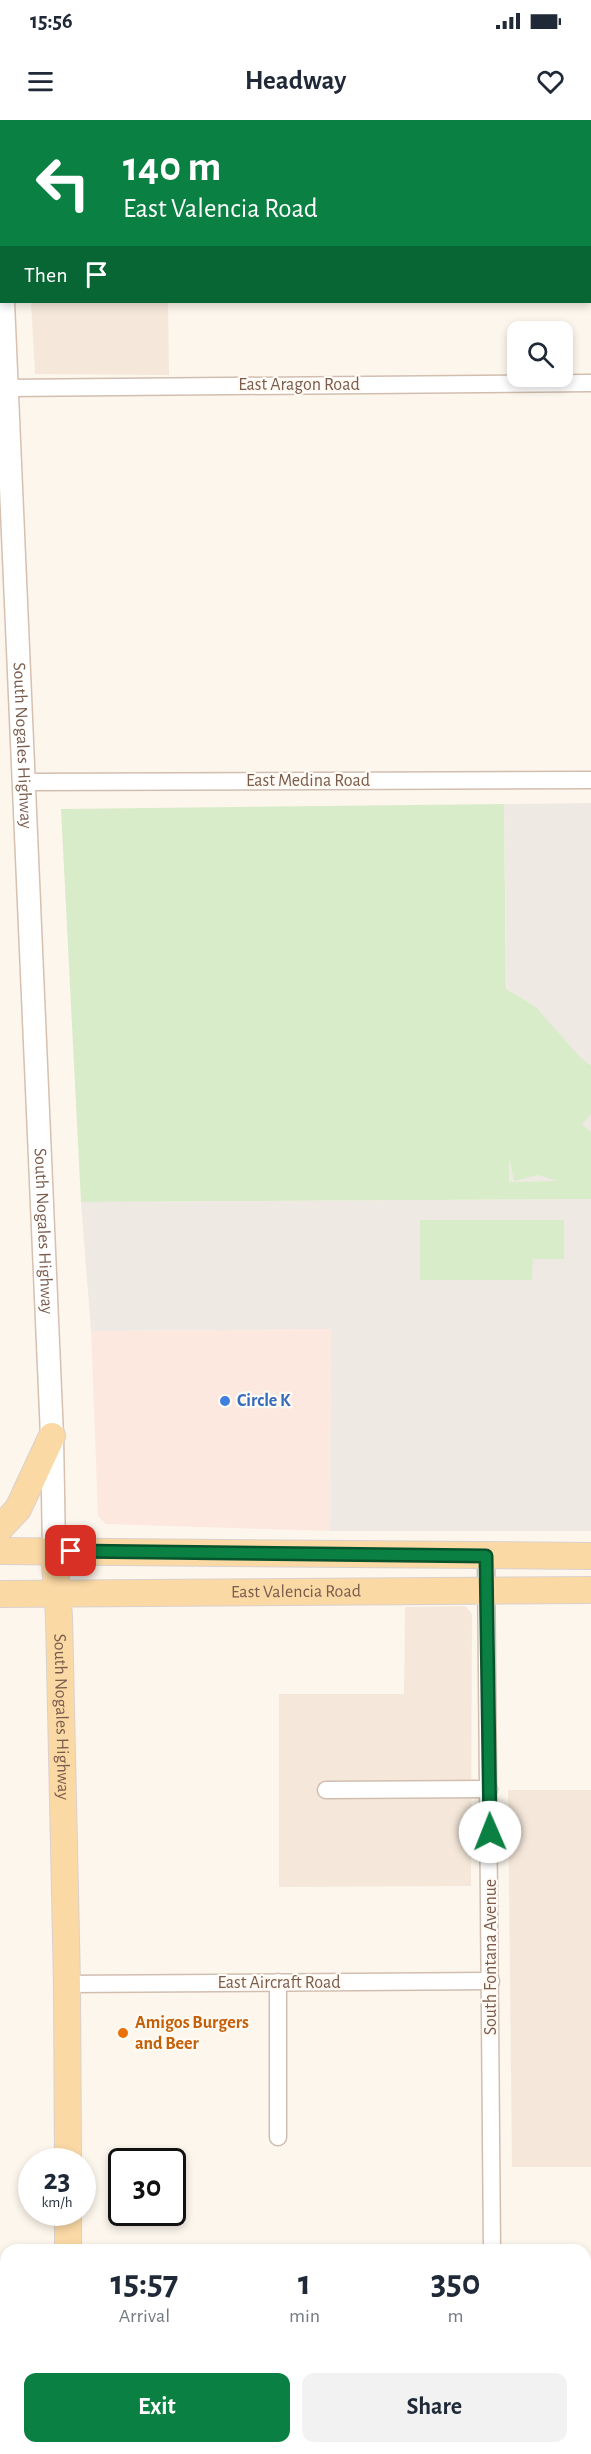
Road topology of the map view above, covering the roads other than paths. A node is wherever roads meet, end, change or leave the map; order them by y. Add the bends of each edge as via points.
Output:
1 (3, 303) edge
2 (591, 383) edge
3 (7, 388) junction
4 (591, 780) edge
5 (25, 782) junction
6 (52, 1436) junction
7 (0, 1528) edge
8 (0, 1551) edge
9 (54, 1551) junction
10 (486, 1556) junction
11 (591, 1556) edge
12 (486, 1590) junction
13 (591, 1590) edge
14 (0, 1594) edge
15 (58, 1594) junction
16 (489, 1788) junction
17 (326, 1790) dead end
18 (491, 1981) junction
19 (278, 1982) junction
20 (67, 1984) junction
21 (278, 2137) dead end
22 (68, 2148) edge
23 (68, 2226) edge
24 (68, 2244) edge
25 (492, 2244) edge

1 - 3 main road, South Nogales Highway
2 - 3 street, East Aragon Road
3 - 5 main road, South Nogales Highway
4 - 5 street, East Medina Road
5 - 6 main road, South Nogales Highway
6 - 7 main road via 18,1509
6 - 9 main road, South Nogales Highway
8 - 9 main road, East Valencia Road
9 - 10 main road, East Valencia Road
9 - 15 main road, South Nogales Highway
10 - 11 main road, East Valencia Road
10 - 12 street, South Fontana Avenue
12 - 13 main road, East Valencia Road
12 - 15 main road, East Valencia Road
12 - 16 street, South Fontana Avenue
14 - 15 main road, East Valencia Road
15 - 20 main road, South Nogales Highway
16 - 17 street
16 - 18 street, South Fontana Avenue
18 - 19 street, East Aircraft Road
18 - 25 street, South Fontana Avenue
19 - 20 street, East Aircraft Road
19 - 21 street
20 - 22 main road, South Nogales Highway
23 - 24 main road

